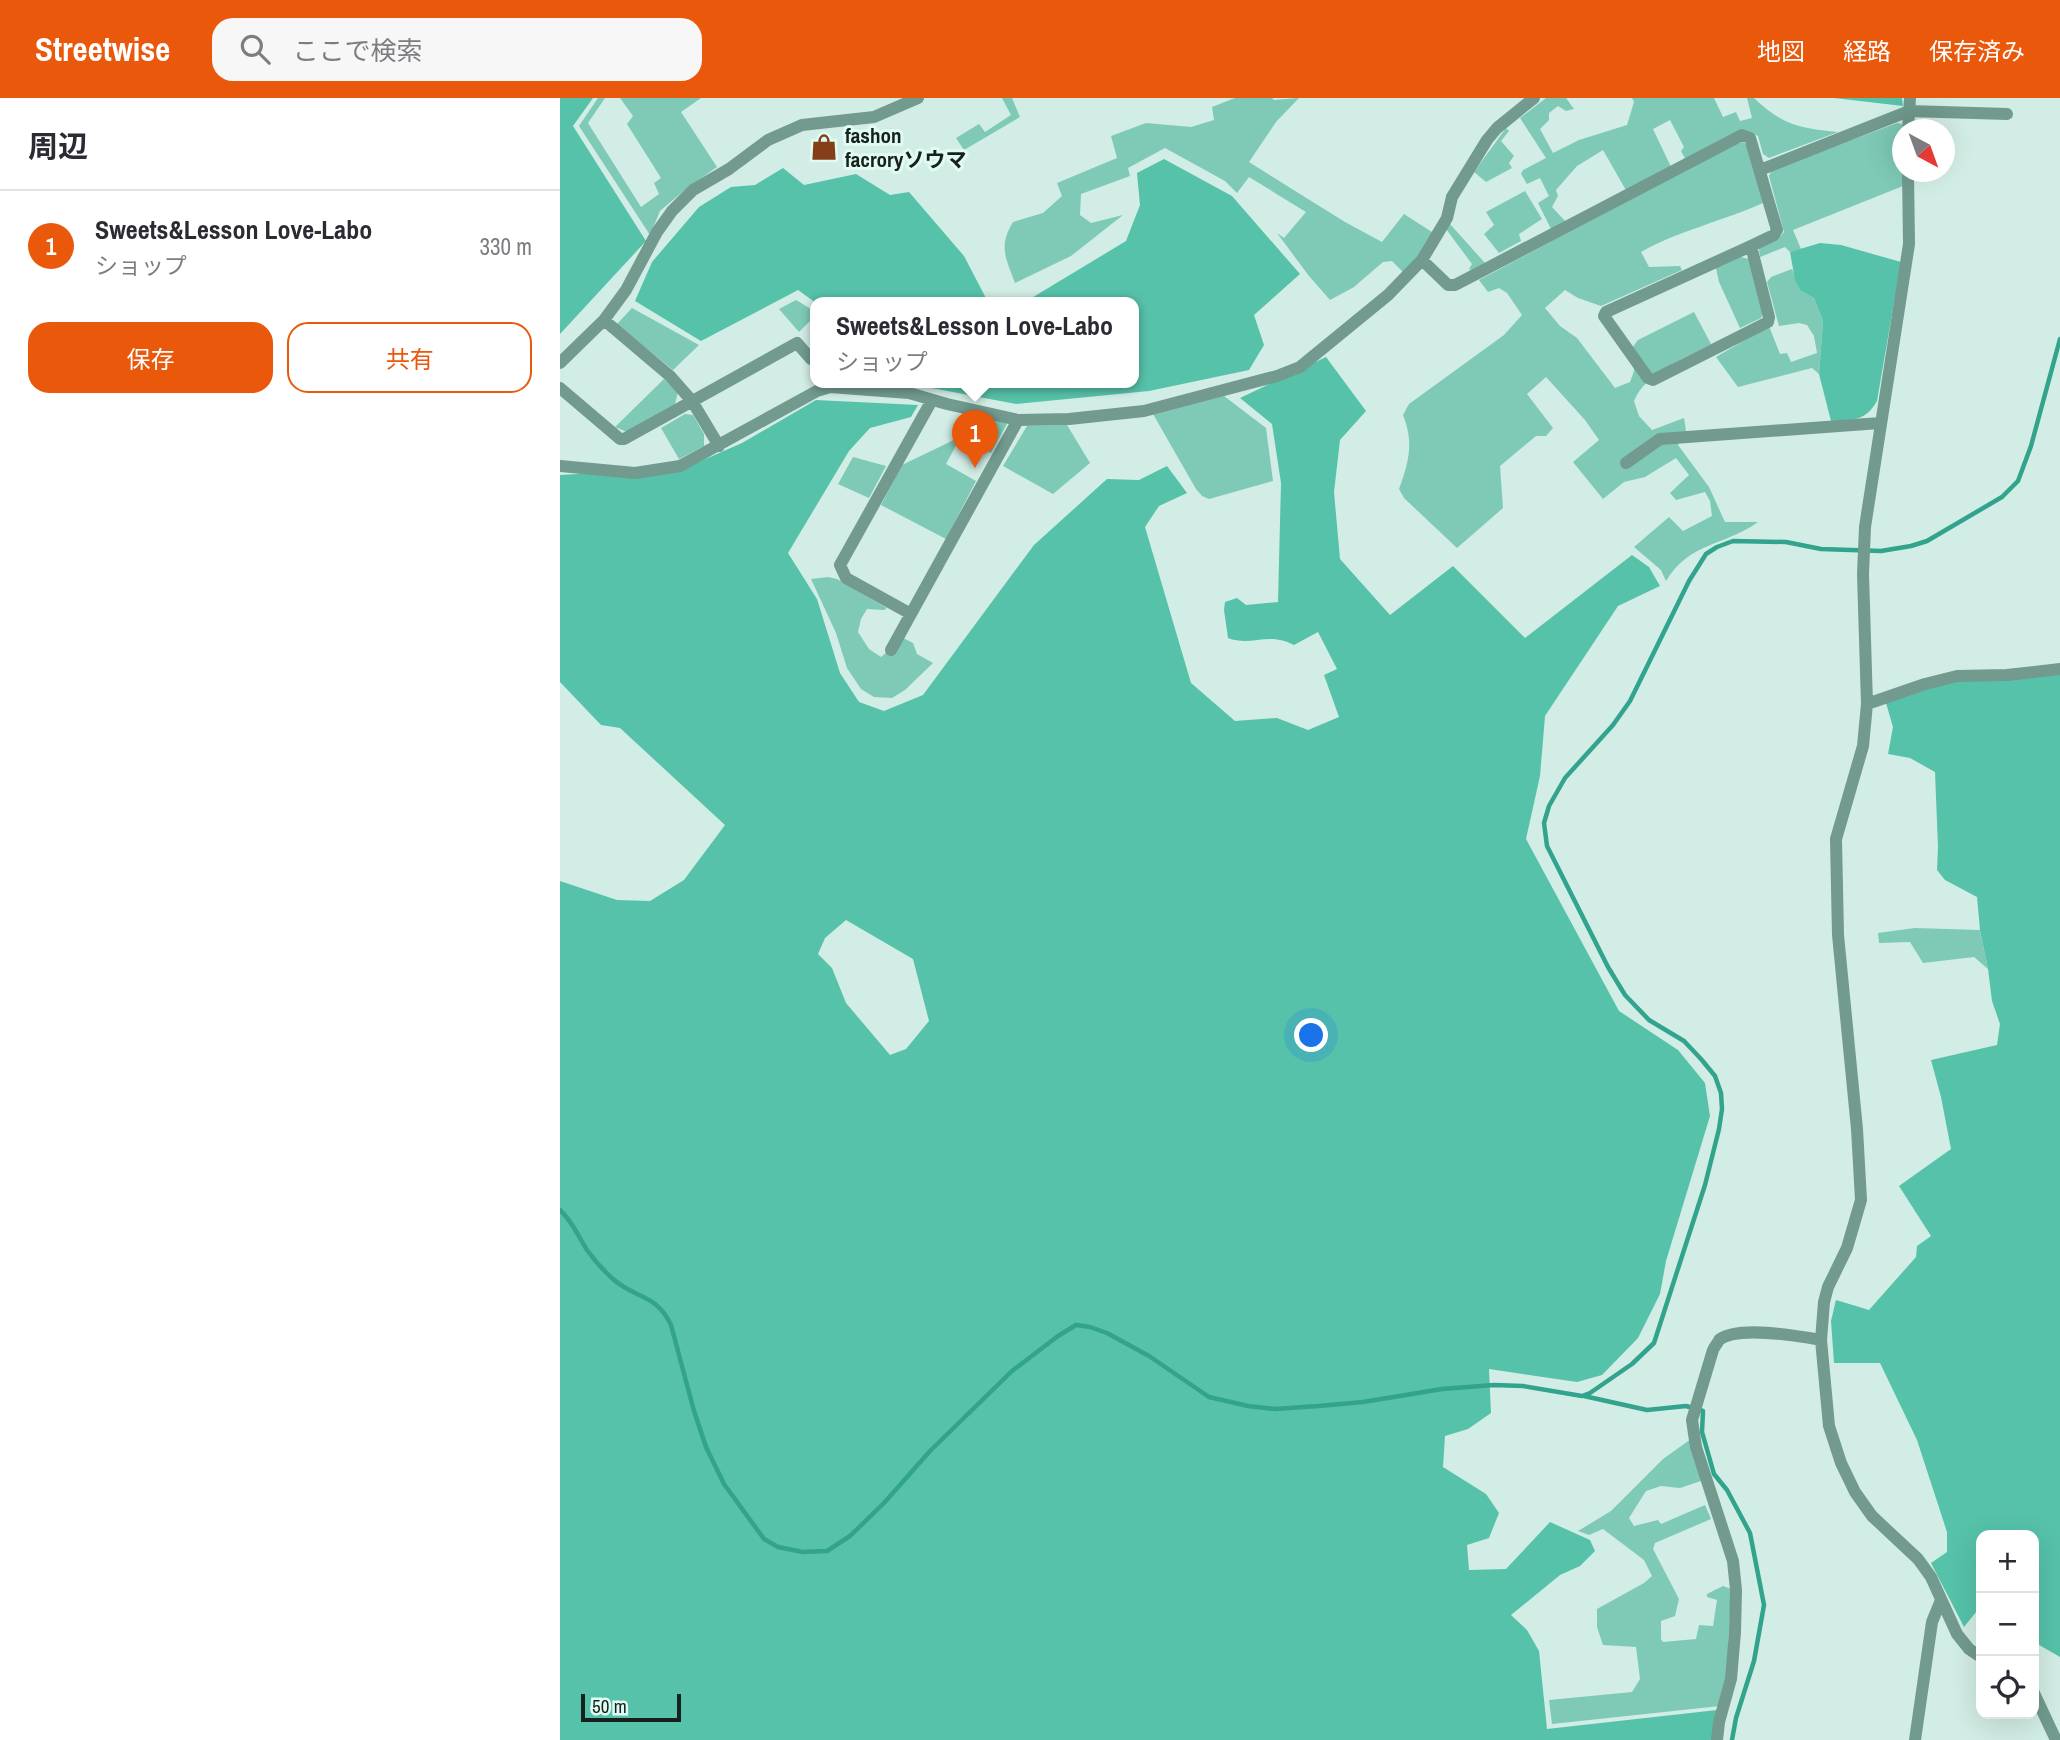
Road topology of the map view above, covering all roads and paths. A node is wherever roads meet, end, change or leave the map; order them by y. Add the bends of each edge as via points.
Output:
1 (918, 98) edge
2 (1534, 98) edge
3 (1909, 104) edge
4 (2007, 114) dead end
5 (1760, 170) junction
6 (1908, 182) edge
7 (1751, 246) junction
8 (1422, 260) junction
9 (604, 320) junction
10 (810, 358) edge
11 (560, 363) edge
12 (560, 388) edge
13 (827, 388) edge
14 (849, 388) edge
15 (932, 400) junction
16 (692, 401) junction
17 (1018, 420) junction
18 (1880, 423) junction
19 (719, 446) junction
20 (1626, 463) dead end
21 (560, 466) edge
22 (911, 614) junction
23 (891, 650) dead end
24 (2060, 669) edge
25 (1867, 704) junction
26 (1821, 1340) junction
27 (1941, 1600) junction
28 (1979, 1656) edge
29 (2039, 1704) edge
30 (1717, 1740) edge
31 (1915, 1740) edge
32 (2056, 1740) edge

1 - 9 street via 874,117 802,125 768,141 693,190 657,232
2 - 8 street via 1487,140 1452,197 1447,218
3 - 4 street
3 - 5 street
5 - 7 street via 1777,230
5 - 8 street via 1750,138 1742,135 1455,285 1448,285
6 - 18 street via 1909,244
7 - 7 street via 1606,312 1604,316 1648,378 1653,380 1768,322
8 - 17 street via 1388,295 1300,367 1144,411
9 - 11 street
9 - 16 street
10 - 16 street via 797,343
12 - 16 street via 620,439
13 - 19 street
14 - 15 street via 909,393
15 - 17 street
15 - 22 street via 840,565 845,578
16 - 19 street
17 - 22 street
18 - 20 street via 1660,439
18 - 25 street via 1864,534
19 - 21 street via 680,466 635,473
22 - 23 street
24 - 25 street via 1957,676
25 - 26 street via 1863,746 1836,839 1838,935 1861,1200 1824,1301
26 - 27 street via 1829,1426 1841,1463 1872,1516 1918,1559
26 - 30 street via 1772,1332 1719,1340 1692,1420 1703,1471 1733,1561 1736,1590 1731,1679
27 - 28 street via 1957,1634
27 - 31 street via 1932,1622
29 - 32 street

